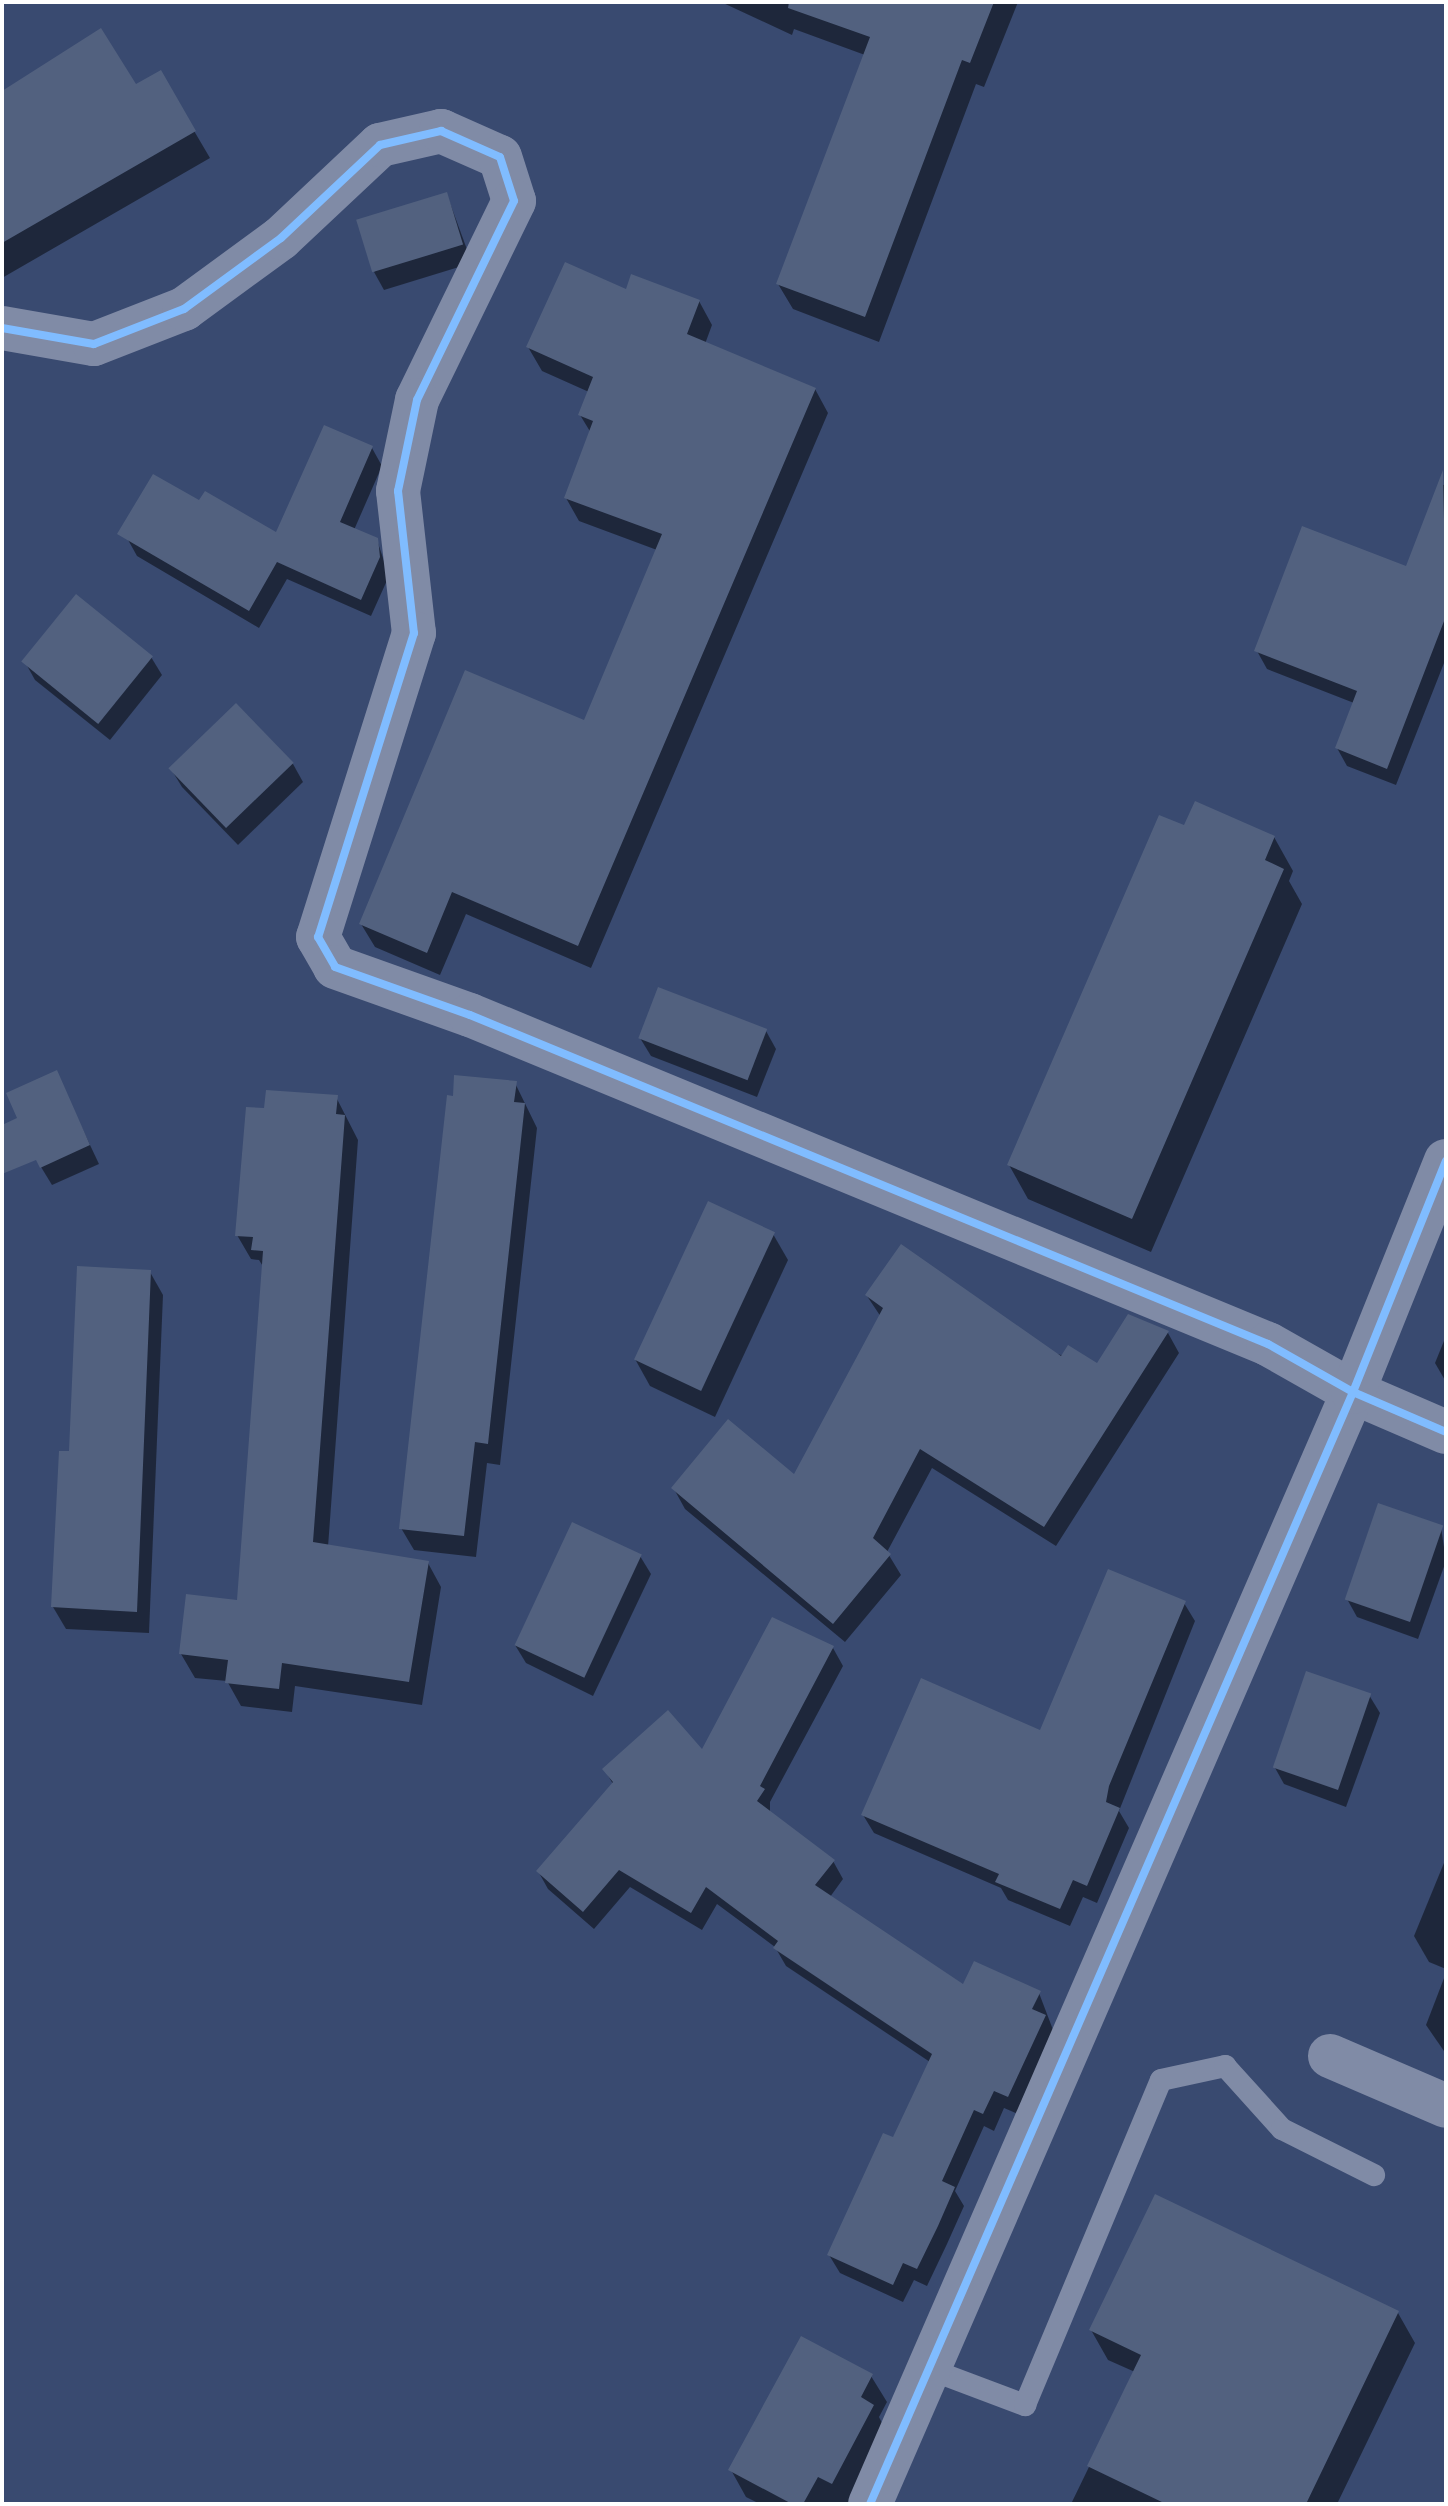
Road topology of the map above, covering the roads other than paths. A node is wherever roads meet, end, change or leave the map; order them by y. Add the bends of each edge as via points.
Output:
1 (2, 328) edge
2 (1446, 1161) edge
3 (1353, 1392) junction
4 (1446, 1432) edge
5 (1330, 2056) dead end
6 (1446, 2106) edge
7 (1374, 2175) dead end
8 (929, 2369) junction
9 (870, 2504) edge

1 - 3 street via 94,344 184,309 281,238 380,145 441,131 500,157 514,201 417,400 398,491 414,633 318,937 335,967 470,1015 1253,1337
2 - 3 street
3 - 4 street
3 - 8 street
5 - 6 street
7 - 8 lane via 1282,2129 1225,2066 1161,2080 1025,2405
8 - 9 street

